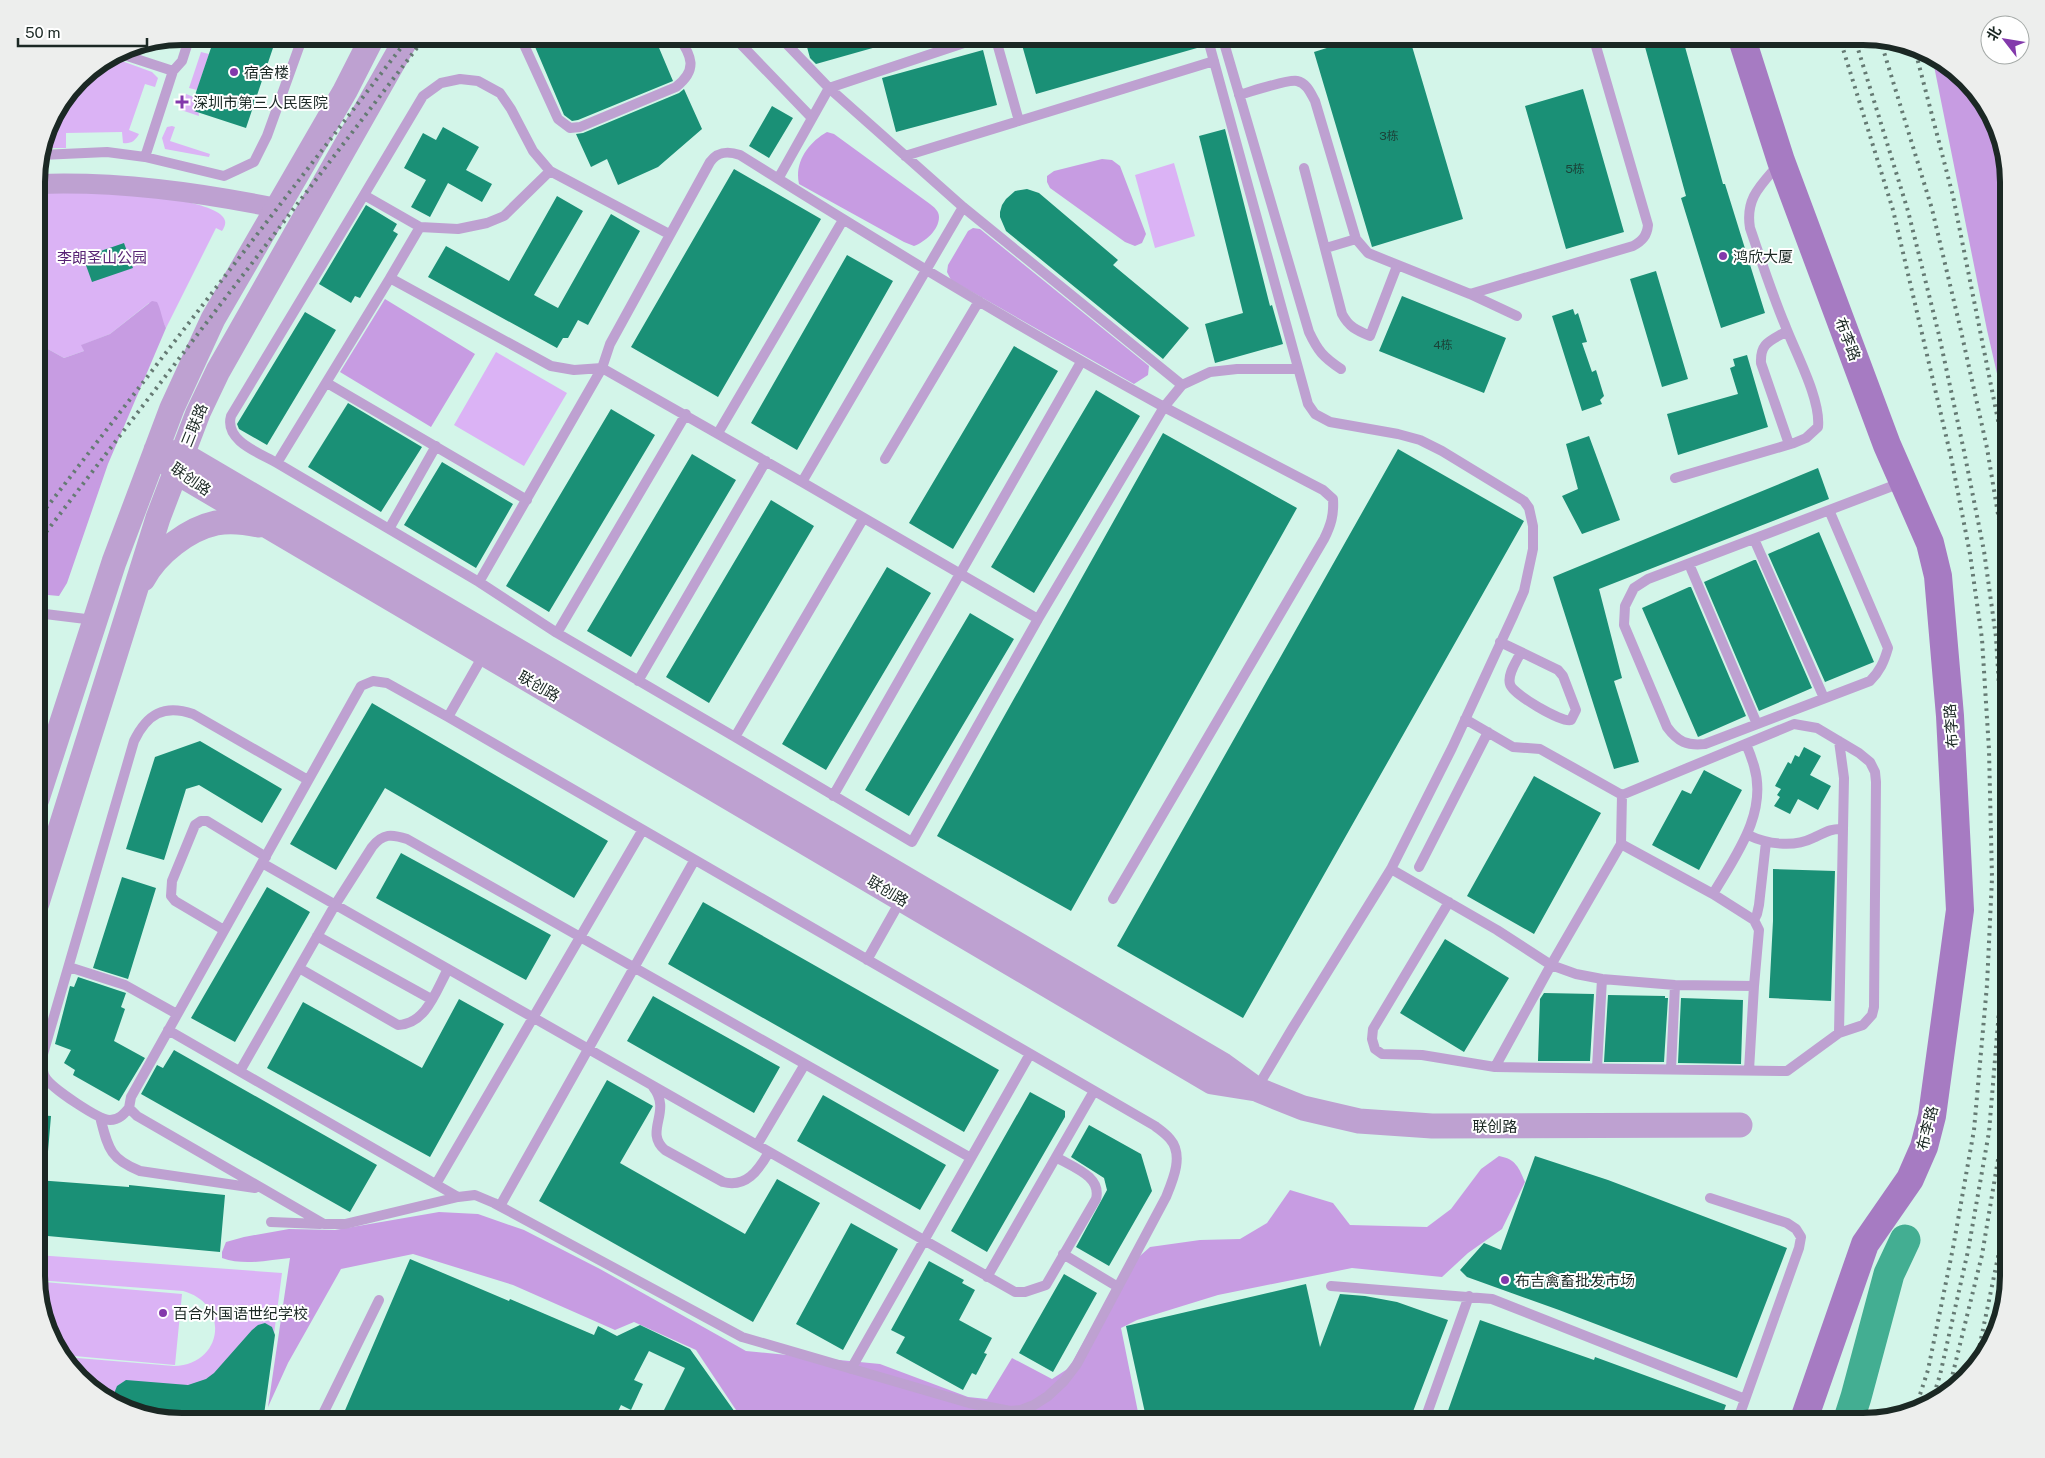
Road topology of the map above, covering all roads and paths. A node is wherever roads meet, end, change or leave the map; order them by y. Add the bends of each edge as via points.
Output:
1 (187, 45) edge
2 (301, 45) edge
3 (368, 45) edge
4 (403, 45) edge
5 (524, 45) edge
6 (684, 45) edge
7 (742, 45) edge
8 (787, 45) edge
9 (958, 45) edge
10 (998, 45) edge
11 (1209, 45) edge
12 (1225, 45) edge
13 (1596, 45) edge
14 (1744, 45) edge
15 (127, 56) edge
16 (1214, 62) junction
17 (173, 71) junction
18 (828, 88) junction
19 (1239, 95) junction
20 (812, 117) junction
21 (1019, 121) junction
22 (48, 155) edge
23 (905, 156) junction
24 (145, 157) junction
25 (1781, 161) junction
26 (1304, 168) dead end
27 (550, 171) junction
28 (778, 179) junction
29 (45, 184) edge
30 (364, 195) junction
31 (963, 207) junction
32 (277, 208) junction
33 (843, 220) junction
34 (420, 227) junction
35 (669, 234) junction
36 (1356, 240) junction
37 (1326, 248) junction
38 (1397, 266) junction
39 (926, 269) junction
40 (390, 278) junction
41 (1470, 294) junction
42 (979, 301) junction
43 (1517, 316) dead end
44 (1787, 331) junction
45 (1081, 362) junction
46 (602, 368) junction
47 (1298, 369) junction
48 (1341, 369) dead end
49 (327, 383) junction
50 (1182, 385) junction
51 (1164, 407) junction
52 (686, 414) junction
53 (718, 433) junction
54 (1789, 444) junction
55 (436, 446) junction
56 (156, 450) junction
57 (885, 459) dead end
58 (766, 462) junction
59 (179, 463) junction
60 (277, 463) junction
61 (1675, 478) dead end
62 (802, 482) junction
63 (1904, 482) junction
64 (527, 500) junction
65 (1829, 510) junction
66 (863, 519) junction
67 (266, 526) junction
68 (389, 528) junction
69 (1754, 539) junction
70 (1689, 564) junction
71 (961, 575) junction
72 (479, 582) junction
73 (132, 598) junction
74 (45, 614) edge
75 (1038, 619) junction
76 (95, 620) junction
77 (557, 633) junction
78 (1500, 642) junction
79 (1521, 652) junction
80 (484, 654) junction
81 (638, 681) junction
82 (1824, 698) junction
83 (448, 717) junction
84 (1465, 719) junction
85 (1757, 724) junction
86 (1488, 732) junction
87 (735, 737) junction
88 (1839, 741) junction
89 (1746, 744) junction
90 (45, 772) edge
91 (308, 780) junction
92 (1622, 795) junction
93 (833, 796) junction
94 (1843, 829) junction
95 (642, 831) junction
96 (1748, 835) junction
97 (1766, 842) junction
98 (1622, 844) junction
99 (264, 860) junction
100 (694, 861) junction
101 (1419, 867) dead end
102 (1392, 869) junction
103 (45, 874) edge
104 (906, 891) junction
105 (1713, 894) junction
106 (1113, 899) dead end
107 (1449, 902) junction
108 (335, 905) junction
109 (1754, 920) junction
110 (224, 930) junction
111 (317, 936) junction
112 (581, 936) junction
113 (867, 960) junction
114 (1551, 965) junction
115 (68, 967) junction
116 (635, 967) junction
117 (299, 968) junction
118 (448, 969) junction
119 (1602, 979) junction
120 (1675, 985) junction
121 (1754, 986) junction
122 (431, 999) junction
123 (177, 1014) junction
124 (533, 1018) junction
125 (168, 1030) junction
126 (1839, 1033) junction
127 (45, 1047) edge
128 (588, 1049) junction
129 (1030, 1054) junction
130 (805, 1064) junction
131 (1495, 1067) junction
132 (1597, 1068) junction
133 (1671, 1069) junction
134 (1748, 1070) junction
135 (240, 1071) junction
136 (45, 1077) edge
137 (652, 1086) junction
138 (1256, 1089) junction
139 (1094, 1091) junction
140 (129, 1108) junction
141 (100, 1117) junction
142 (1740, 1125) dead end
143 (757, 1145) junction
144 (769, 1152) junction
145 (1056, 1157) junction
146 (971, 1158) junction
147 (436, 1184) junction
148 (263, 1190) junction
149 (458, 1197) junction
150 (1710, 1198) dead end
151 (500, 1206) junction
152 (271, 1222) dead end
153 (324, 1224) junction
154 (924, 1241) junction
155 (1063, 1254) junction
156 (987, 1277) junction
157 (1331, 1286) dead end
158 (1118, 1287) junction
159 (1469, 1296) junction
160 (379, 1300) dead end
161 (851, 1369) junction
162 (1745, 1399) junction
163 (323, 1413) edge
164 (1427, 1413) edge
165 (1740, 1413) edge
166 (1806, 1413) edge

1 - 17 lane via 182,61
2 - 24 lane via 254,162 224,176
3 - 32 street via 345,92
4 - 59 street, 三联路 via 218,371
5 - 6 lane via 558,119 570,128 580,128 676,87 684,81 689,70 691,59
7 - 20 lane
8 - 18 lane
9 - 18 lane
10 - 21 lane
11 - 16 lane
12 - 19 lane
13 - 41 lane via 1648,225 1647,233 1641,241 1625,249
14 - 25 main road, 布李路
15 - 17 lane
16 - 21 lane
16 - 47 lane
17 - 24 lane
18 - 20 lane
18 - 23 lane
19 - 36 lane via 1297,80 1310,91
19 - 48 lane via 1309,332 1317,349
20 - 28 lane
21 - 23 lane
22 - 24 lane via 107,152
23 - 31 lane
25 - 44 lane via 1750,201 1748,214 1750,228
25 - 63 main road, 布李路 via 1887,445
26 - 37 lane
27 - 30 lane via 533,151 500,93 478,81 460,79 441,83 423,96
27 - 34 lane via 504,216 458,229
27 - 35 lane
28 - 33 lane
28 - 35 lane via 740,155 730,152 715,156
29 - 32 street via 129,185
30 - 34 lane
30 - 60 lane via 231,416 229,423 235,436
31 - 39 lane
31 - 50 lane
32 - 56 street via 213,319
33 - 39 lane
33 - 53 lane
34 - 40 lane
35 - 46 lane via 610,344
36 - 37 lane
36 - 38 lane via 1368,253
37 - 38 lane via 1342,314 1348,325 1370,336
38 - 41 lane
39 - 42 lane
39 - 62 lane
40 - 46 lane via 551,366 574,370
40 - 49 lane
41 - 43 lane
42 - 45 lane
42 - 57 lane
44 - 54 lane via 1765,344 1761,352
44 - 54 lane via 1819,421 1814,432
45 - 51 lane
45 - 71 lane
46 - 52 lane
46 - 64 lane
47 - 50 lane via 1210,372
47 - 78 lane via 1308,404 1315,414 1330,422 1420,440 1442,450 1524,501 1533,526 1533,549 1524,591
49 - 55 lane
49 - 60 lane
50 - 51 lane
51 - 75 lane
51 - 106 lane via 1323,490 1333,499 1334,512 1324,539
52 - 53 lane
52 - 77 lane
53 - 58 lane
54 - 61 lane
55 - 64 lane
55 - 68 lane
56 - 59 street, 联创路
56 - 76 street
58 - 62 lane
58 - 81 lane
59 - 67 street, 联创路
59 - 73 street, 三联路
59 - 104 street, 联创路
60 - 68 lane
62 - 66 lane
63 - 65 lane
63 - 166 main road, 布李路 via 1930,542 1938,576 1950,716 1960,910 1932,1116 1924,1147 1910,1179 1865,1244
64 - 72 lane
65 - 69 lane
65 - 82 lane via 1888,648 1879,672 1870,681
66 - 71 lane
66 - 87 lane
67 - 73 street via 240,522 200,528 158,558
67 - 80 street, 联创路
68 - 72 lane
69 - 70 lane
69 - 82 lane
70 - 85 lane
70 - 85 lane via 1648,579 1634,588 1625,606 1624,624 1667,727 1673,736 1694,746
71 - 75 lane
71 - 93 lane
72 - 77 lane
73 - 103 street, 三联路
74 - 76 lane
75 - 93 lane via 912,842
76 - 90 street
77 - 81 lane
78 - 79 lane
78 - 84 lane
79 - 79 lane via 1510,676 1512,689 1562,720 1571,720 1576,710 1563,676 1551,666
80 - 83 lane
80 - 104 street, 联创路
81 - 87 lane
82 - 85 lane
83 - 91 lane via 386,683 372,680 361,686
83 - 95 lane
84 - 86 lane
84 - 102 lane
86 - 92 lane via 1513,746 1540,748
86 - 101 lane
87 - 93 lane
88 - 89 lane via 1817,728 1794,724
88 - 94 lane via 1844,778
88 - 126 lane via 1870,762 1876,782 1874,1007 1868,1021
89 - 92 lane
89 - 96 lane via 1755,767 1757,786 1757,800
91 - 99 lane
91 - 115 lane via 193,714 180,709 150,717 134,741
92 - 98 lane
94 - 97 lane via 1829,830 1801,842
94 - 126 lane
95 - 100 lane
95 - 112 lane
96 - 97 lane
96 - 105 lane
97 - 109 lane via 1758,914
98 - 105 lane
98 - 114 lane
99 - 108 lane
99 - 110 lane
99 - 110 lane via 207,821 196,824 172,881 171,896
100 - 113 lane
100 - 116 lane
102 - 107 lane
102 - 138 lane
104 - 113 lane
104 - 138 street, 联创路 via 1212,1082
105 - 109 lane
107 - 114 lane
107 - 131 lane via 1373,1029 1372,1039 1375,1049 1382,1054 1422,1055
108 - 111 lane
108 - 112 lane via 379,838 396,835
108 - 118 lane
109 - 121 lane via 1759,930
110 - 123 lane
111 - 117 lane
111 - 122 lane
112 - 116 lane
112 - 124 lane
113 - 129 lane
114 - 119 lane
114 - 131 lane
115 - 123 lane via 125,985
115 - 127 lane
116 - 128 lane
116 - 130 lane
117 - 122 lane via 398,1025 408,1025 417,1020
117 - 135 lane
118 - 122 lane
118 - 124 lane
119 - 120 lane
119 - 132 lane
120 - 121 lane
120 - 133 lane
121 - 134 lane
123 - 125 lane
124 - 128 lane
124 - 147 lane
125 - 135 lane
125 - 140 lane via 131,1098
126 - 134 lane via 1787,1071
128 - 137 lane
128 - 151 lane
129 - 139 lane
129 - 146 lane
130 - 143 lane
130 - 146 lane
131 - 132 lane
132 - 133 lane
133 - 134 lane
135 - 147 lane
136 - 141 lane via 52,1086
137 - 143 lane
137 - 144 lane via 662,1104 655,1136 665,1150 732,1184 752,1177
138 - 142 street, 联创路 via 1303,1108 1350,1119 1423,1126
139 - 145 lane
139 - 158 lane via 1155,1126 1172,1140 1177,1156 1175,1175 1166,1197
140 - 141 lane via 117,1119
140 - 148 lane via 137,1116
141 - 148 lane via 108,1146 115,1158 126,1166 140,1171
143 - 144 lane
144 - 154 lane
145 - 155 lane via 1092,1178 1098,1192
145 - 156 lane
146 - 154 lane
147 - 149 lane
148 - 153 lane
149 - 151 lane via 475,1195
149 - 153 lane via 345,1224
150 - 162 lane via 1787,1223 1801,1237
151 - 161 lane via 742,1337
152 - 153 lane
154 - 156 lane
154 - 161 lane
155 - 156 lane via 1046,1285 1036,1290 1015,1292
155 - 158 lane
157 - 159 lane
158 - 161 lane via 1077,1364 1064,1381 1034,1406 1021,1410 969,1403
159 - 162 lane via 1492,1299
159 - 164 lane
160 - 163 lane
162 - 165 lane

